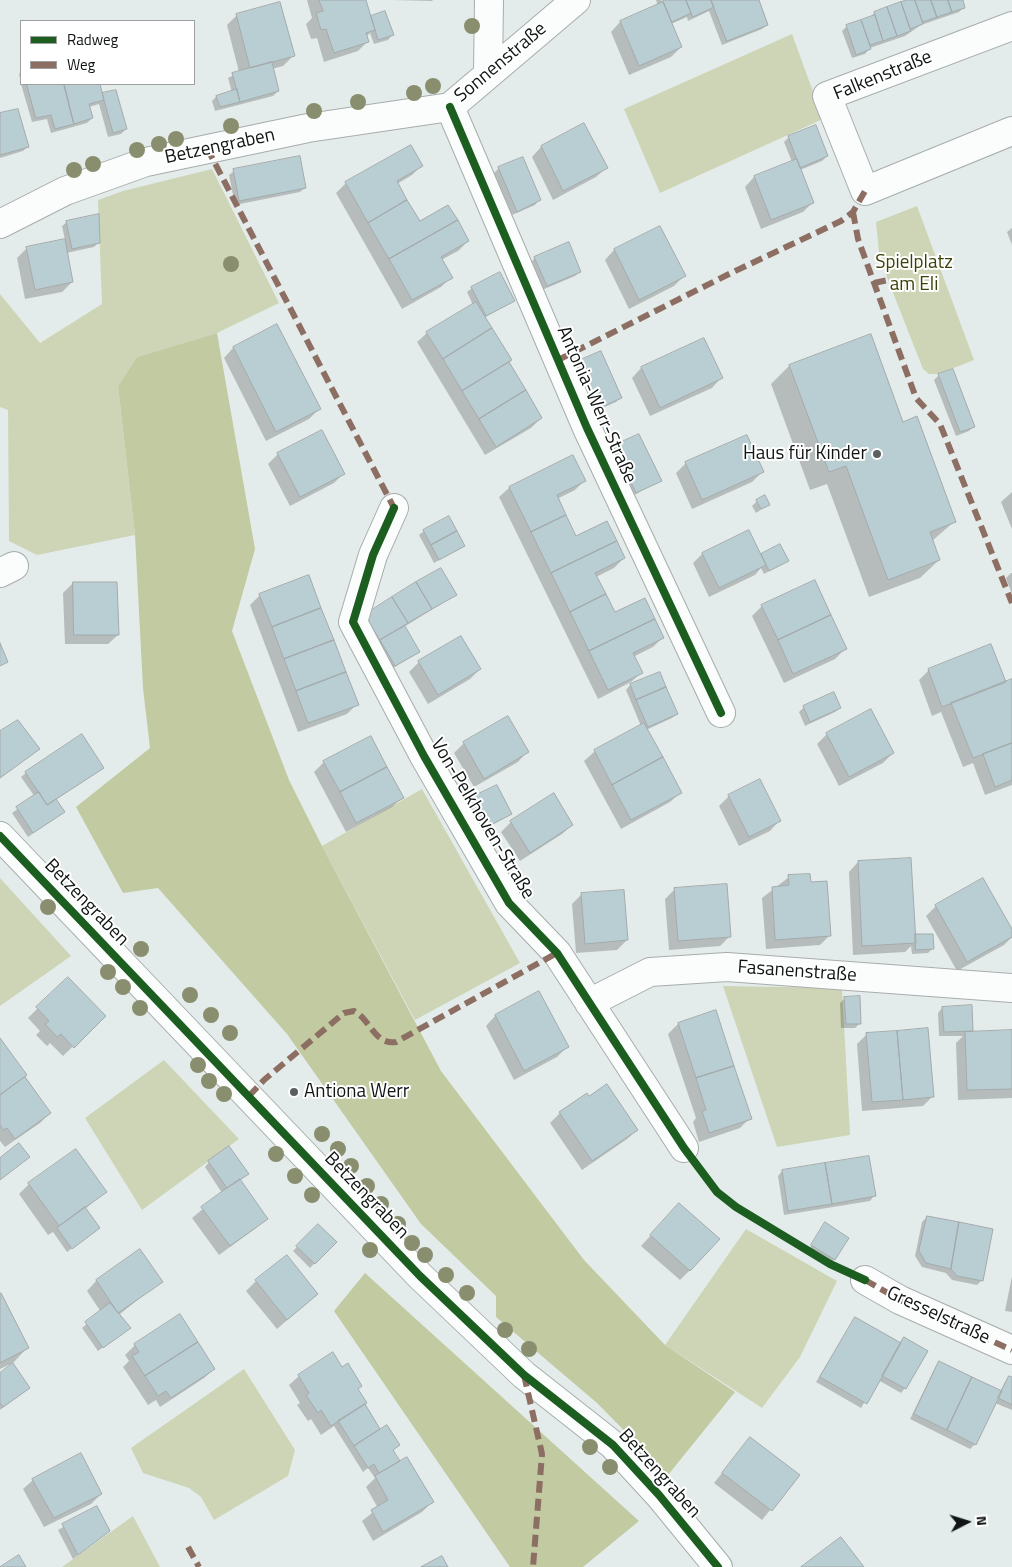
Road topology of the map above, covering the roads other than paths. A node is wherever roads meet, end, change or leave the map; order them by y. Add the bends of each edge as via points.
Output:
1 (489, 0) edge
2 (576, 0) edge
3 (1012, 26) edge
4 (488, 72) junction
5 (450, 107) junction
6 (1012, 131) edge
7 (0, 224) edge
8 (394, 508) dead end
9 (721, 713) dead end
10 (0, 836) edge
11 (1012, 988) edge
12 (589, 1003) junction
13 (684, 1148) dead end
14 (865, 1280) dead end
15 (1012, 1350) edge
16 (718, 1567) edge

1 - 4 street
2 - 4 street, Sonnenstraße
3 - 6 street, Falkenstraße via 827,96 865,192
4 - 5 street, Sonnenstraße
5 - 7 street, Betzengraben via 308,128 146,162 65,191
5 - 9 street, Antonia-Werr-Straße via 587,428
8 - 12 street, Von-Pelkhoven-Straße via 372,555 354,622 424,756 509,903 557,953
10 - 16 street, Betzengraben via 420,1276 524,1375 613,1445 659,1494
11 - 12 street, Fasanenstraße via 727,967 650,972
12 - 13 street, Von-Pelkhoven-Straße
14 - 15 street, Gresselstraße via 900,1300

